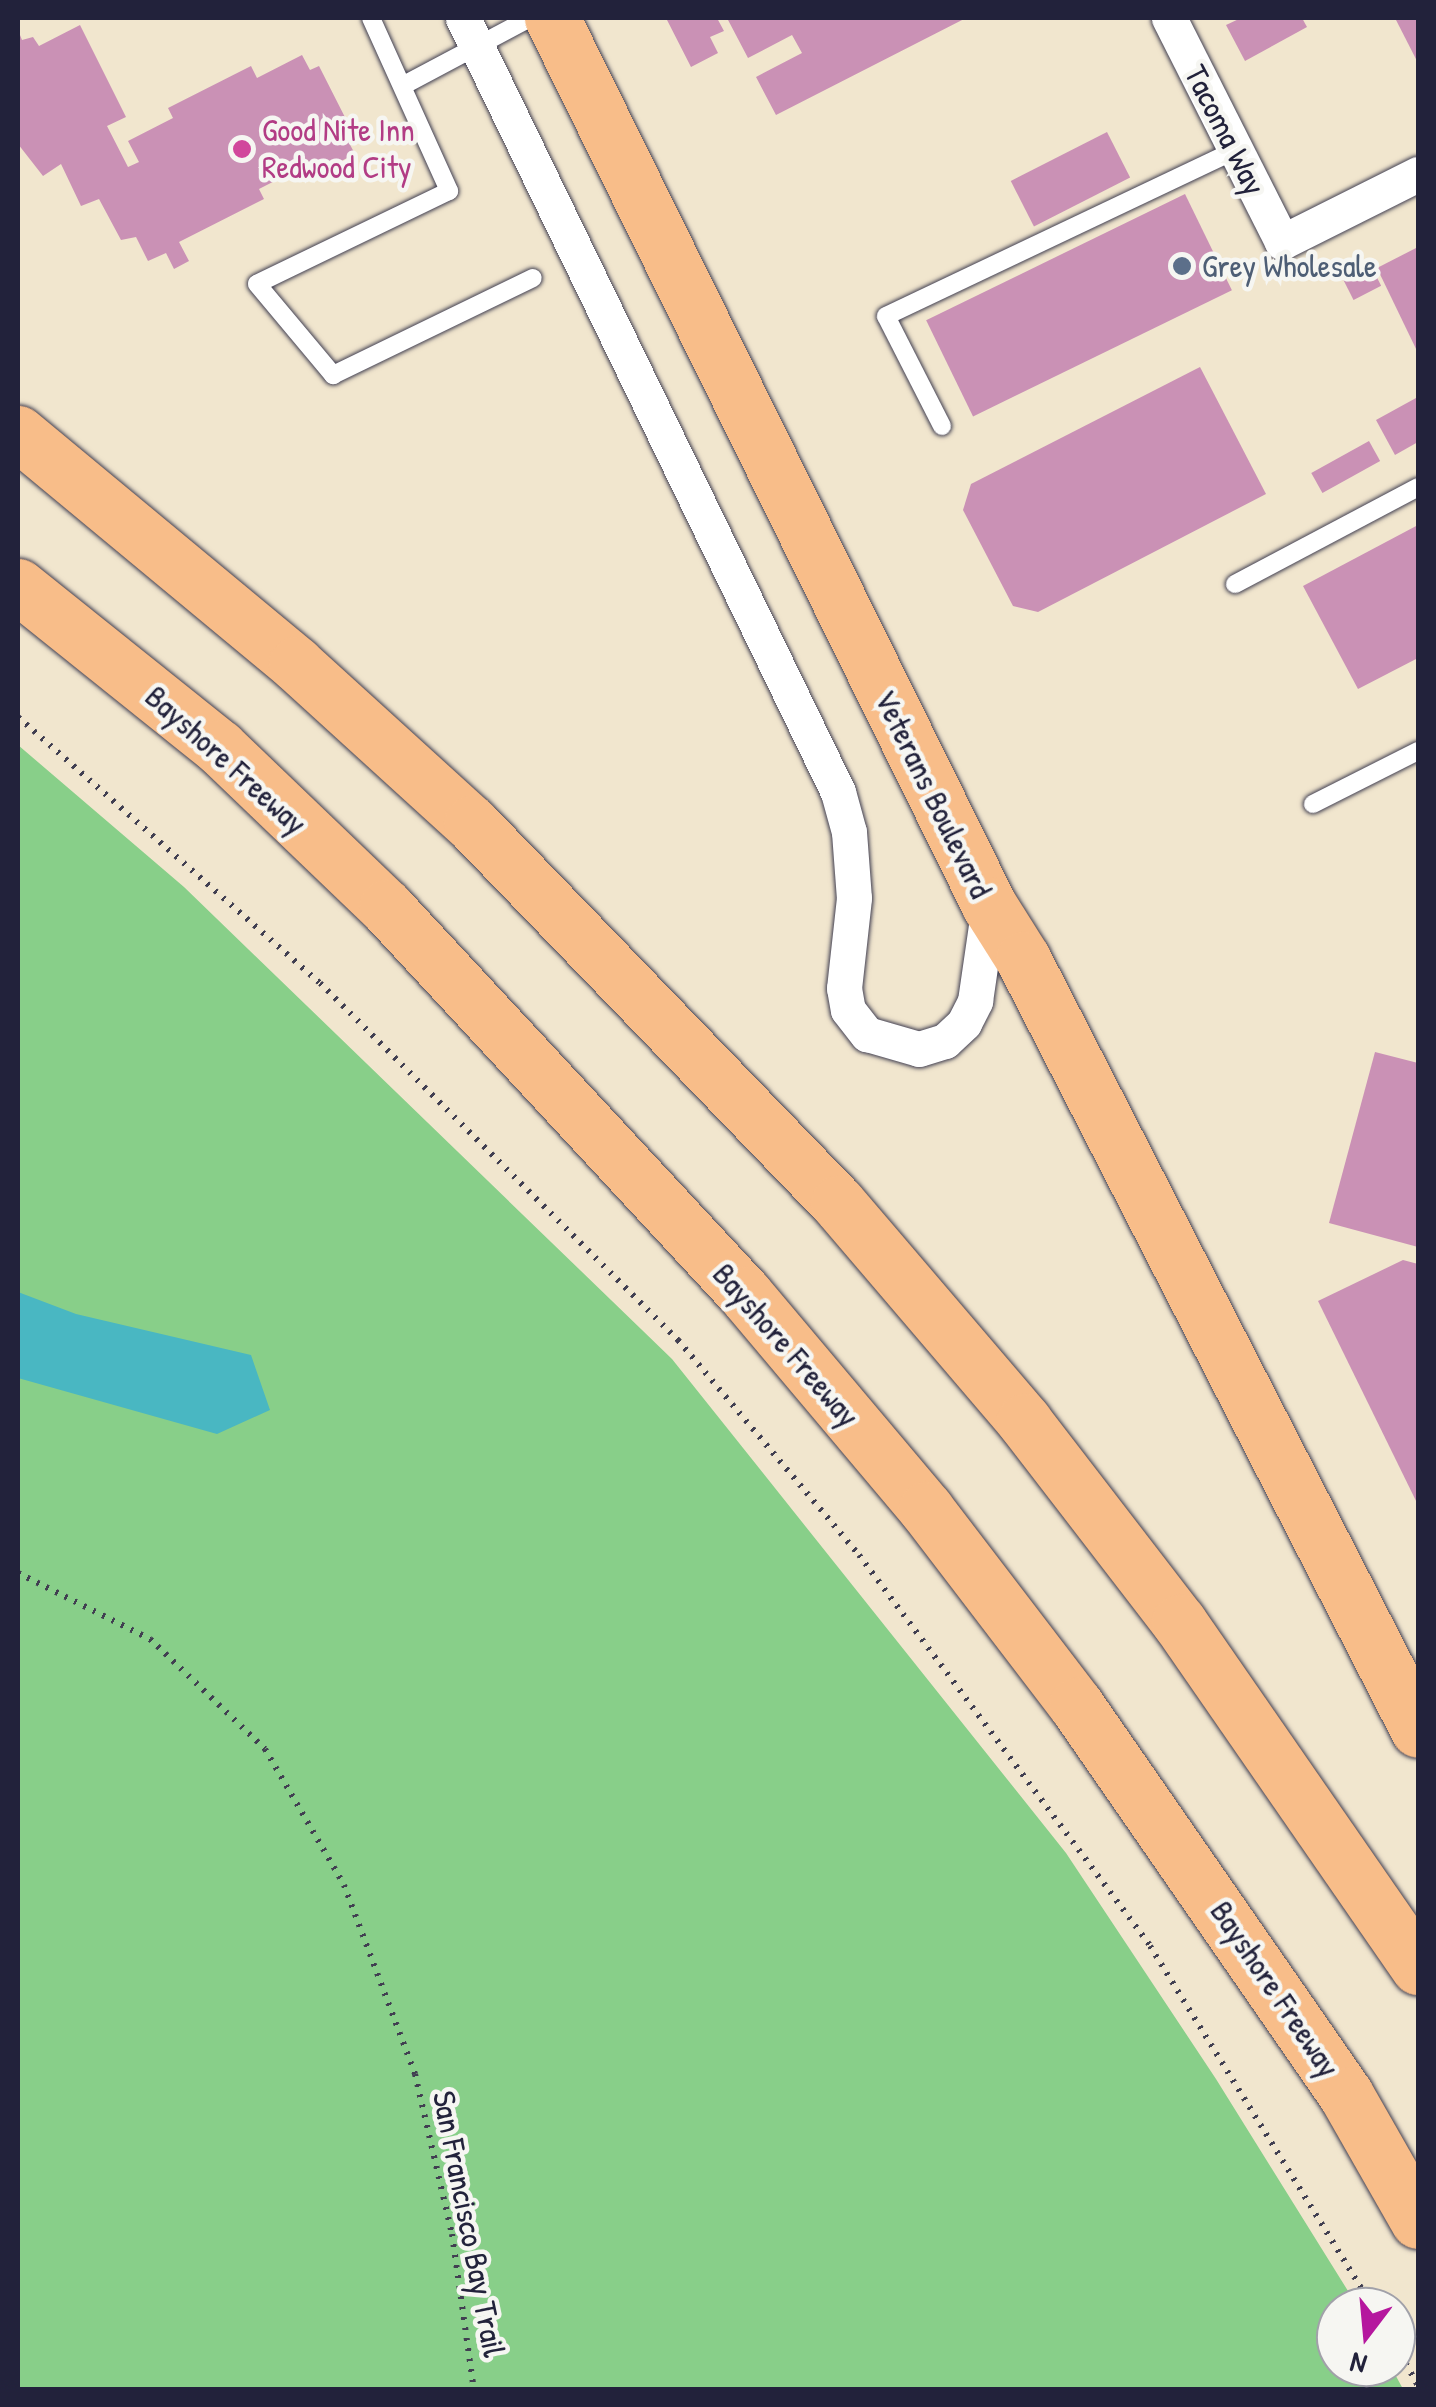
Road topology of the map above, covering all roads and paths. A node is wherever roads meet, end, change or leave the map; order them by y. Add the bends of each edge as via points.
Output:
1 (371, 18) edge
2 (530, 18) edge
3 (552, 18) edge
4 (1168, 18) edge
5 (470, 31) edge
6 (404, 84) junction
7 (1235, 150) junction
8 (1418, 174) edge
9 (533, 278) dead end
10 (942, 426) dead end
11 (18, 433) edge
12 (1418, 487) edge
13 (1236, 584) dead end
14 (18, 586) edge
15 (18, 718) edge
16 (1418, 752) edge
17 (1313, 804) dead end
18 (989, 906) junction
19 (18, 1573) edge
20 (1418, 1730) edge
21 (1418, 1967) edge
22 (1418, 2221) edge
23 (1362, 2287) edge
24 (474, 2390) edge

1 - 6 lane
2 - 5 lane
3 - 18 main road, Veterans Boulevard
4 - 7 street, Tacoma Way
5 - 6 lane
5 - 18 street, Veterans Boulevard via 838,792 854,898 844,988 848,1010 867,1034 918,1049 945,1040 964,1023 975,1002
6 - 9 lane via 448,191 256,284 333,375
7 - 8 street, Tacoma Way via 1282,242
7 - 10 lane via 886,316
11 - 21 main road via 296,664 471,823 838,1202 1024,1420 1179,1622
12 - 13 lane
14 - 22 main road, Bayshore Freeway via 219,747 386,907 746,1294 926,1510 1076,1705 1336,2079
15 - 23 path via 320,983 678,1340 858,1555 1139,1930
16 - 17 lane
18 - 20 main road via 1023,959
19 - 24 path, San Francisco Bay Trail via 150,1639 264,1749 344,1885 415,2074 452,2234

